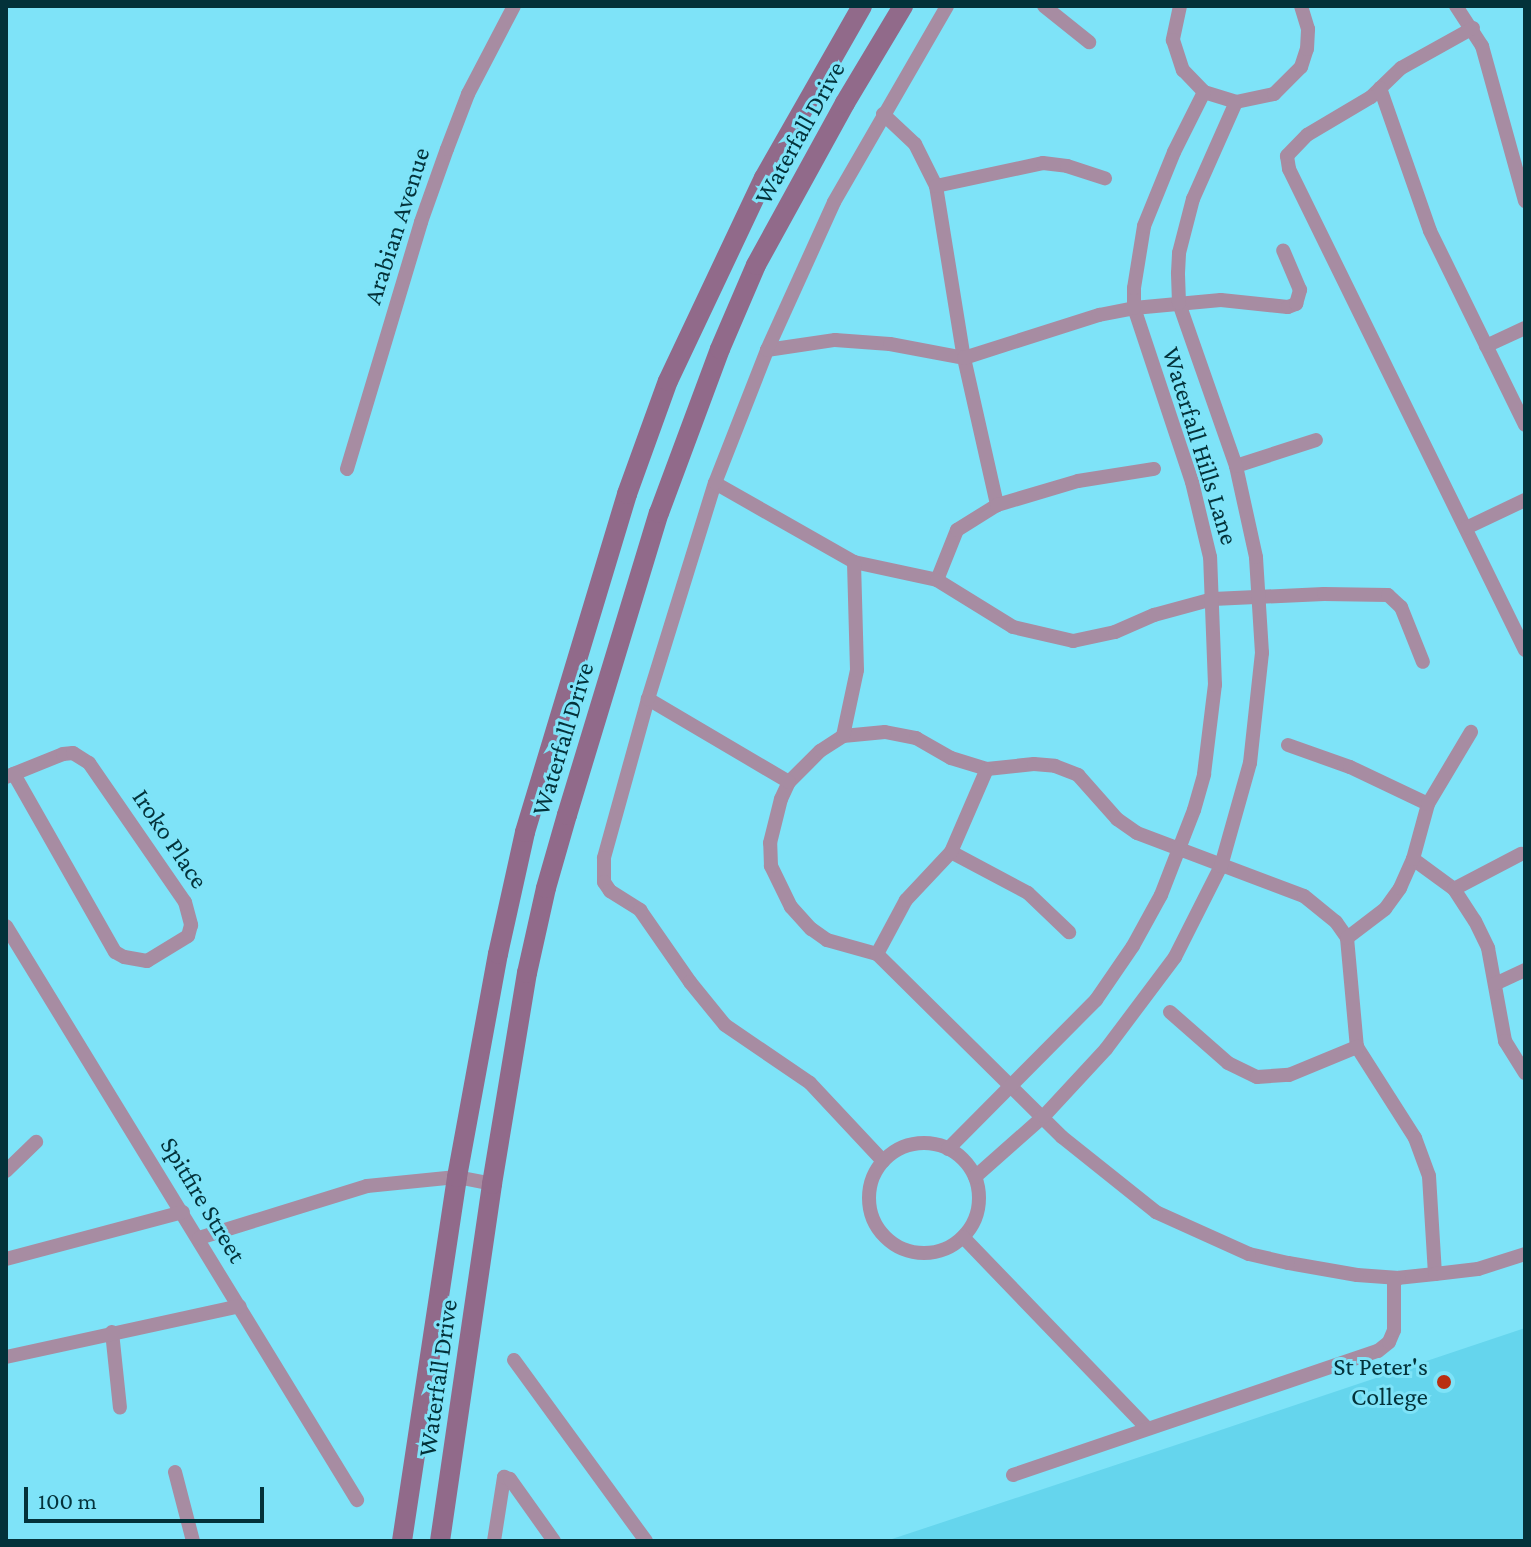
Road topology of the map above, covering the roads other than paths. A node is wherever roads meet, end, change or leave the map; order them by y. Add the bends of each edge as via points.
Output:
1 (514, 6) edge
2 (862, 6) edge
3 (903, 6) edge
4 (947, 6) edge
5 (1044, 6) edge
6 (1180, 6) edge
7 (1301, 6) edge
8 (1456, 6) edge
9 (1473, 28) junction
10 (1089, 42) dead end
11 (1380, 88) junction
12 (1204, 92) junction
13 (1236, 102) junction
14 (883, 114) junction
15 (1105, 178) dead end
16 (936, 186) junction
17 (1525, 201) edge
18 (1283, 250) dead end
19 (1179, 303) junction
20 (1134, 308) junction
21 (1525, 328) edge
22 (1486, 346) junction
23 (767, 350) junction
24 (964, 358) junction
25 (1525, 425) edge
26 (1316, 440) dead end
27 (1236, 466) junction
28 (347, 469) dead end
29 (1154, 469) dead end
30 (715, 483) junction
31 (1525, 500) edge
32 (997, 505) junction
33 (1466, 528) junction
34 (854, 562) junction
35 (937, 580) junction
36 (1260, 596) junction
37 (1213, 599) junction
38 (1525, 650) edge
39 (1423, 662) dead end
40 (648, 699) junction
41 (1471, 732) dead end
42 (843, 736) junction
43 (1288, 745) dead end
44 (987, 769) junction
45 (10, 775) edge
46 (789, 782) junction
47 (1428, 804) junction
48 (1179, 851) junction
49 (951, 852) junction
50 (1521, 854) dead end
51 (1413, 859) junction
52 (1221, 866) junction
53 (1454, 889) junction
54 (6, 926) edge
55 (1069, 932) dead end
56 (1347, 938) junction
57 (877, 954) junction
58 (1525, 970) edge
59 (1495, 984) junction
60 (1170, 1012) dead end
61 (1357, 1047) junction
62 (1525, 1073) edge
63 (1012, 1086) junction
64 (1044, 1116) junction
65 (36, 1142) dead end
66 (948, 1149) junction
67 (883, 1161) junction
68 (6, 1171) edge
69 (457, 1177) junction
70 (975, 1177) junction
71 (492, 1184) junction
72 (183, 1212) junction
73 (963, 1237) junction
74 (199, 1238) junction
75 (1525, 1254) edge
76 (6, 1259) edge
77 (1435, 1274) junction
78 (1394, 1278) junction
79 (240, 1306) junction
80 (112, 1332) junction
81 (6, 1357) edge
82 (514, 1360) dead end
83 (120, 1408) dead end
84 (1146, 1427) junction
85 (175, 1472) dead end
86 (1013, 1475) dead end
87 (357, 1500) dead end
88 (497, 1537) edge
89 (193, 1541) edge
90 (402, 1541) edge
91 (440, 1541) edge
92 (554, 1541) edge
93 (646, 1541) edge

1 - 28 street, Arabian Avenue via 468,94 447,149
2 - 69 main road, Waterfall Drive via 764,178 668,381 627,494 525,832
3 - 71 main road, Waterfall Drive via 756,265 659,513 546,888
4 - 14 street
5 - 10 street
6 - 12 street via 1174,25 1176,56
7 - 13 street via 1308,29 1301,67 1274,94
8 - 9 street
9 - 11 street via 1401,68
9 - 17 street via 1485,54
11 - 22 street via 1430,231
11 - 33 street via 1294,145 1287,156 1289,169
12 - 13 street
12 - 20 street, Waterfall Hills Lane via 1139,241
13 - 19 street, Waterfall Hills Lane via 1207,164 1179,253
14 - 16 street via 915,144
14 - 23 street via 834,202
15 - 16 street via 1043,163
16 - 24 street
18 - 19 street via 1300,290 1296,304
19 - 20 street
19 - 27 street, Waterfall Hills Lane
20 - 24 street
20 - 37 street, Waterfall Hills Lane via 1192,482 1210,557
21 - 22 street
22 - 25 street
23 - 24 street via 835,340
23 - 30 street
24 - 32 street
26 - 27 street, Waterfall Hills Lane
27 - 36 street, Waterfall Hills Lane
29 - 32 street, Waterfall Hills Lane via 1078,481
30 - 34 street
30 - 40 street
31 - 33 street
32 - 35 street, Waterfall Hills Lane via 957,530
33 - 38 street
34 - 35 street
34 - 42 street via 857,670
35 - 37 street via 1013,627 1073,641
36 - 37 street
36 - 39 street via 1388,595 1401,607
36 - 52 street, Waterfall Hills Lane via 1257,723
37 - 48 street, Waterfall Hills Lane via 1212,724 1194,810
40 - 46 street
40 - 67 street via 604,858 604,882 640,910 725,1025 810,1083
41 - 47 street
42 - 44 street via 898,733
42 - 46 street
43 - 47 street
44 - 48 street via 1034,764 1078,775 1124,825
44 - 49 street
45 - 45 street, Iroko Place via 63,754 73,753 89,763 185,902 188,936 147,961 115,952
46 - 57 street via 770,843 778,883 791,907 827,940
47 - 51 street
48 - 52 street
48 - 63 street, Waterfall Hills Lane via 1133,946 1096,1000
49 - 55 street via 1021,888
49 - 57 street via 906,900
50 - 53 street
51 - 53 street
51 - 56 street via 1385,909
52 - 56 street via 1304,896
52 - 64 street, Waterfall Hills Lane via 1175,957 1143,1003
53 - 59 street via 1488,948
54 - 72 street, Spitfire Street
56 - 61 street
57 - 63 street
58 - 59 street
59 - 62 street via 1505,1041
60 - 61 street via 1228,1063 1257,1077 1289,1075
61 - 77 street via 1422,1157 1431,1197
63 - 64 street
63 - 66 street, Waterfall Hills Lane
64 - 70 street, Waterfall Hills Lane
64 - 78 street via 1124,1189 1205,1236 1288,1263
65 - 68 street
66 - 67 street via 935,1144 907,1146
66 - 70 street
67 - 73 street via 868,1197 881,1234 896,1247 915,1253 934,1253
69 - 71 street
69 - 74 street via 367,1186
69 - 90 main road, Waterfall Drive
70 - 73 street via 977,1215
71 - 91 main road, Waterfall Drive
72 - 74 street, Spitfire Street
72 - 76 street
73 - 84 street
74 - 79 street, Spitfire Street
75 - 77 street via 1478,1269
77 - 78 street
78 - 84 street via 1394,1330 1378,1351
79 - 80 street
79 - 87 street, Spitfire Street
80 - 81 street
80 - 83 street
82 - 93 street
84 - 86 street
85 - 89 street
88 - 92 street via 504,1477

